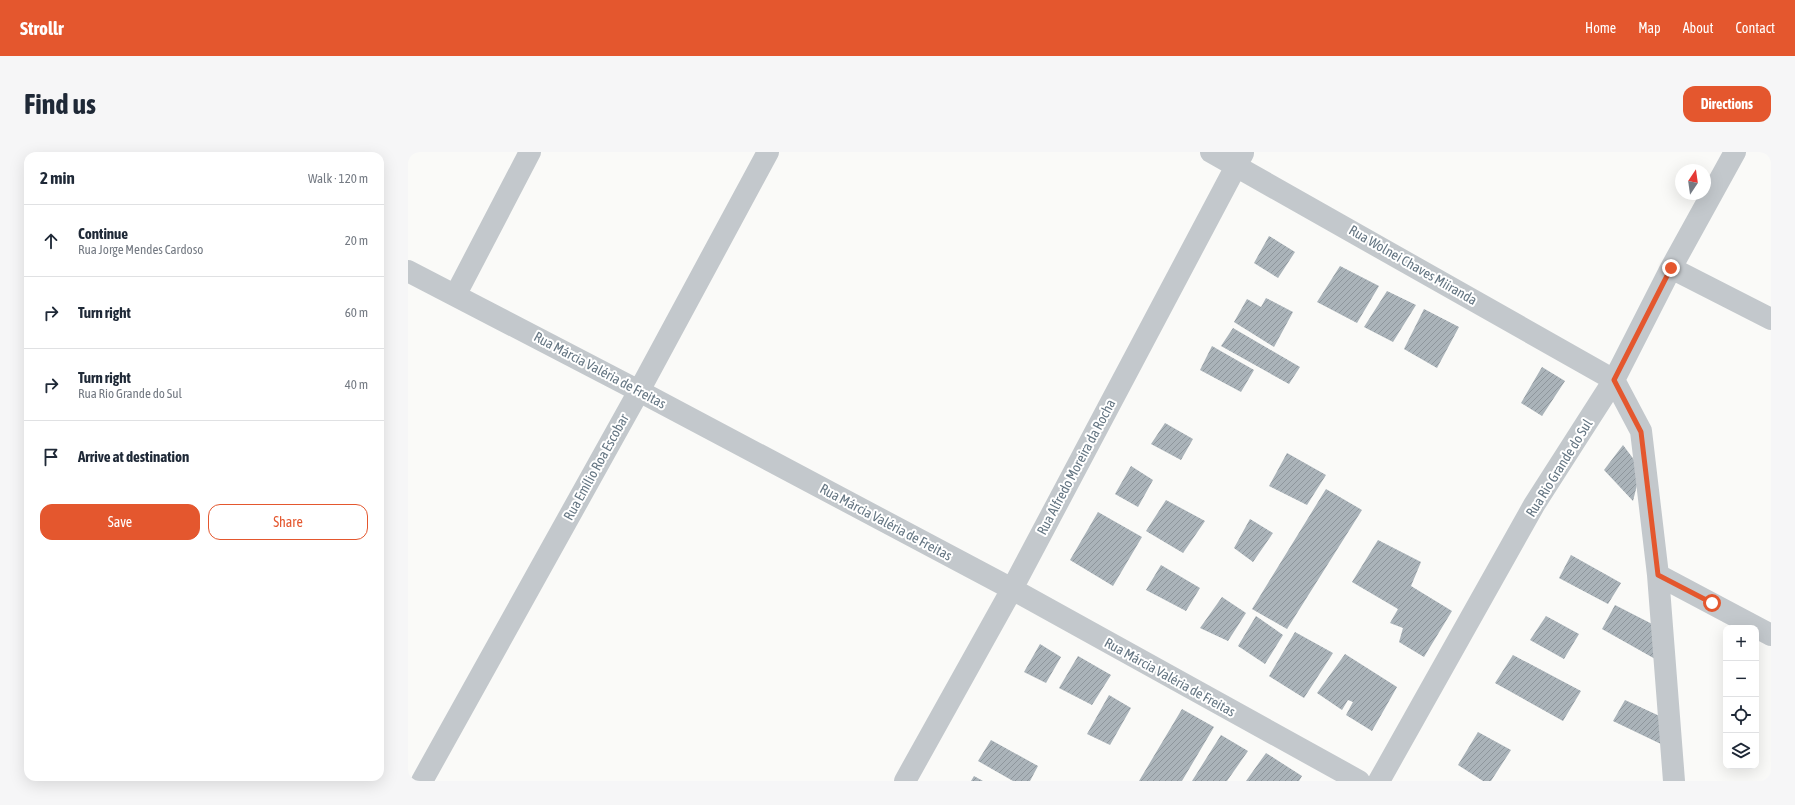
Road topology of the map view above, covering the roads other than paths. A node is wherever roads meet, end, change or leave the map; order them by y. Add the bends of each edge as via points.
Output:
1 (530, 152) edge
2 (768, 152) edge
3 (1211, 152) edge
4 (1735, 152) edge
5 (1240, 159) edge
6 (1671, 268) junction
7 (408, 271) edge
8 (456, 294) junction
9 (1771, 320) edge
10 (1614, 380) junction
11 (639, 391) junction
12 (1658, 575) junction
13 (1012, 589) junction
14 (1771, 635) edge
15 (422, 781) edge
16 (905, 781) edge
17 (1359, 781) edge
18 (1378, 781) edge
19 (1674, 781) edge

1 - 8 street
2 - 11 street, Rua Emílio Roa Escobar
3 - 5 street, Rua Wolnei Chaves Miiranda
4 - 6 street, Rua Rio Grande do Sul
5 - 10 street, Rua Wolnei Chaves Miiranda
5 - 13 street, Rua Alfredo Moreira da Rocha
6 - 9 street
6 - 10 street, Rua Rio Grande do Sul
7 - 8 street, Rua Márcia Valéria de Freitas
8 - 11 street, Rua Márcia Valéria de Freitas
10 - 12 street via 1641,432
10 - 18 street, Rua Rio Grande do Sul via 1534,505
11 - 13 street, Rua Márcia Valéria de Freitas
11 - 15 street, Rua Emílio Roa Escobar
12 - 14 street
12 - 19 street
13 - 16 street, Rua Alfredo Moreira da Rocha
13 - 17 street, Rua Márcia Valéria de Freitas

